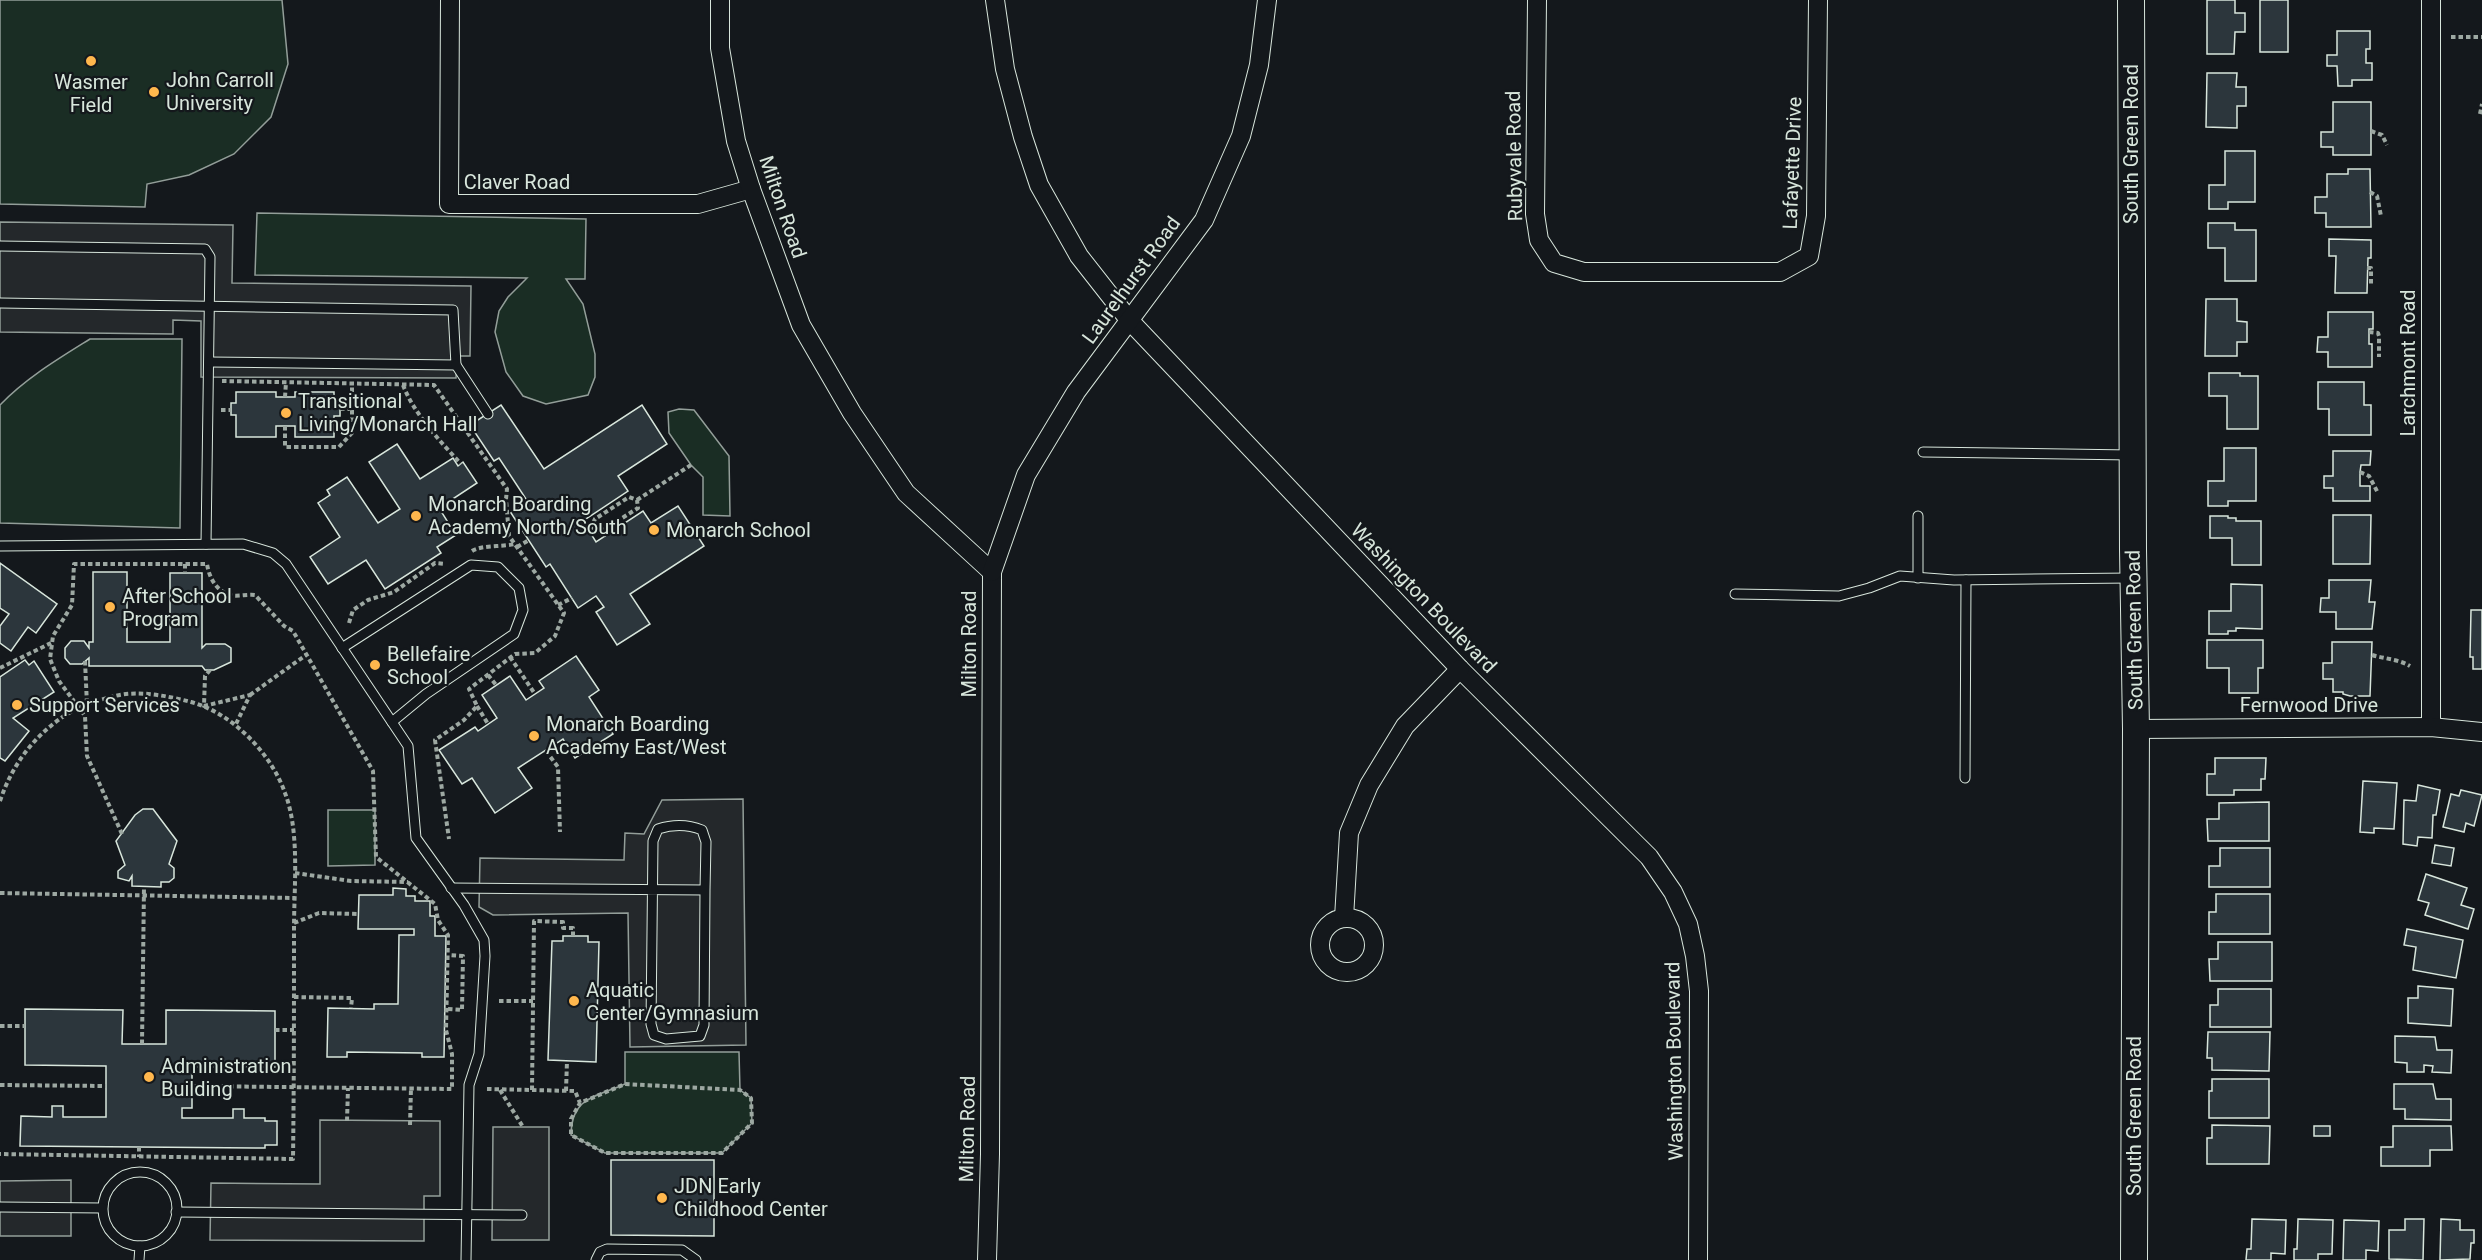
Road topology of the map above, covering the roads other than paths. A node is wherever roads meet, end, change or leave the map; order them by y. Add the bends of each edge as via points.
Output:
1 (450, 0) edge
2 (720, 0) edge
3 (995, 0) edge
4 (1267, 0) edge
5 (1537, 0) edge
6 (1818, 0) edge
7 (2131, 0) edge
8 (2431, 0) edge
9 (751, 189) junction
10 (0, 246) edge
11 (1669, 272) joint
12 (0, 303) edge
13 (210, 306) junction
14 (1130, 321) junction
15 (209, 362) junction
16 (456, 365) junction
17 (488, 414) dead end
18 (1923, 452) dead end
19 (2132, 455) junction
20 (1918, 516) dead end
21 (206, 544) junction
22 (0, 546) edge
23 (992, 572) junction
24 (1918, 578) junction
25 (2133, 578) junction
26 (1966, 580) junction
27 (1735, 594) dead end
28 (342, 648) junction
29 (1460, 669) junction
30 (392, 722) junction
31 (2431, 727) junction
32 (2136, 729) junction
33 (2482, 732) edge
34 (1965, 778) dead end
35 (451, 888) junction
36 (652, 889) junction
37 (705, 890) junction
38 (1344, 918) dead end
39 (0, 1207) edge
40 (102, 1208) junction
41 (177, 1212) junction
42 (467, 1215) junction
43 (522, 1215) dead end
44 (140, 1246) junction
45 (139, 1260) edge
46 (466, 1260) edge
47 (596, 1260) edge
48 (696, 1260) edge
49 (987, 1260) edge
50 (1698, 1260) edge
51 (2134, 1260) edge

1 - 9 street, Claver Road via 449,204 698,204
2 - 9 street, Milton Road via 720,48 736,141
3 - 14 street, Washington Boulevard via 1005,69 1039,185 1079,256
4 - 14 street, Laurelhurst Road via 1259,65 1241,136 1204,220
5 - 11 street, Rubyvale Road via 1535,214 1539,240 1554,263 1584,272
6 - 11 street, Lafayette Drive via 1816,216 1809,256 1780,272
7 - 19 main road, South Green Road
8 - 31 street, Larchmont Road
9 - 23 street, Milton Road via 801,325 852,413 906,493
10 - 13 lane via 205,249 210,257
12 - 13 lane
13 - 15 lane
13 - 16 lane via 453,310
14 - 23 street, Laurelhurst Road via 1077,392 1026,476
14 - 29 street, Washington Boulevard
15 - 16 lane
15 - 21 lane
16 - 17 lane
18 - 19 lane
19 - 25 main road, South Green Road
20 - 24 lane
21 - 22 lane
21 - 28 lane via 243,544 273,553 286,564
23 - 49 street, Milton Road
24 - 26 lane
24 - 27 lane via 1900,576 1839,596
25 - 26 lane
25 - 32 main road, South Green Road
26 - 34 lane
28 - 30 lane
28 - 30 lane via 471,565 498,567 519,588 523,610 514,634
29 - 38 street via 1405,726 1369,785 1349,833
29 - 50 street, Washington Boulevard via 1649,857 1673,892 1688,924 1699,991
30 - 35 lane via 408,746 416,838
31 - 32 street, Fernwood Drive
31 - 33 street, Fernwood Drive
32 - 51 main road, South Green Road
35 - 36 lane
35 - 42 lane via 484,940 485,956 479,1054 469,1085
36 - 37 lane
36 - 37 lane via 653,841 658,829 690,825 702,830 706,842
36 - 37 lane via 651,1024 654,1035 666,1039 700,1036 704,1025
39 - 40 lane
40 - 41 lane via 111,1185 121,1177 146,1172 168,1184
40 - 44 lane via 109,1231 128,1245
41 - 42 lane
41 - 44 lane via 162,1239
42 - 43 lane
42 - 46 lane
44 - 45 lane
47 - 48 lane via 600,1251 607,1249 682,1250

